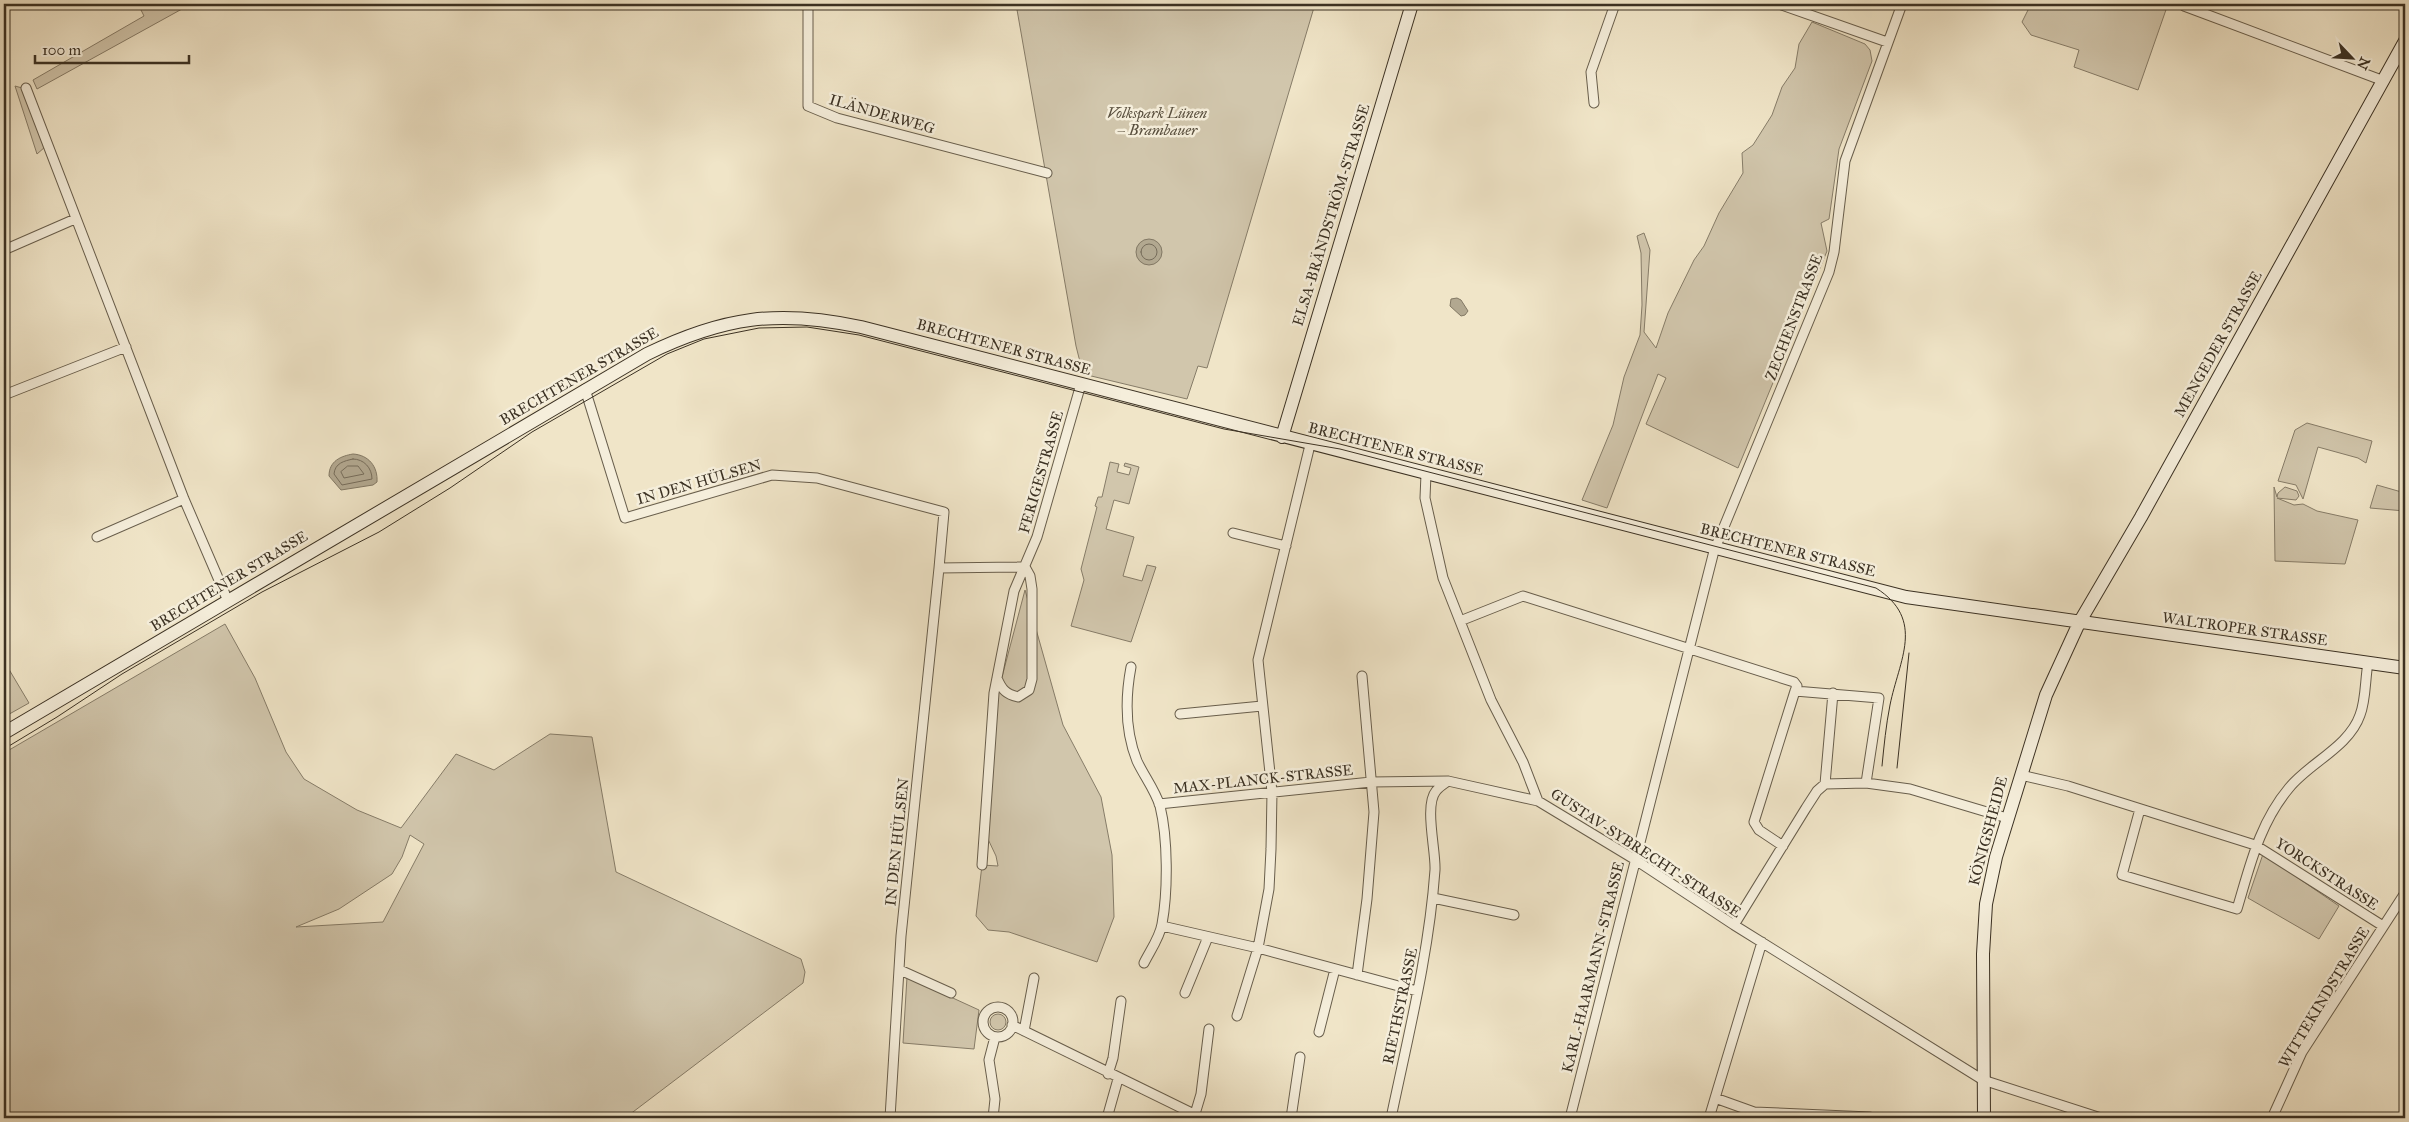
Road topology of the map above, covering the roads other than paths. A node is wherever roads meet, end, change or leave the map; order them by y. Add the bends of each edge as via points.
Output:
1 (808, 4) edge
2 (1412, 4) edge
3 (1615, 4) edge
4 (1779, 4) edge
5 (1902, 4) edge
6 (2184, 6) dead end
7 (1887, 42) junction
8 (2404, 48) edge
9 (2384, 81) junction
10 (26, 88) dead end
11 (1594, 103) dead end
12 (1047, 173) dead end
13 (75, 219) junction
14 (4, 250) edge
15 (126, 347) junction
16 (1081, 384) junction
17 (585, 389) junction
18 (4, 395) edge
19 (1282, 437) junction
20 (1310, 445) junction
21 (1426, 474) junction
22 (184, 499) junction
23 (1232, 533) dead end
24 (97, 537) dead end
25 (1286, 546) junction
26 (1715, 548) junction
27 (1025, 567) junction
28 (939, 568) junction
29 (228, 601) junction
30 (1460, 621) junction
31 (2079, 623) junction
32 (1688, 648) junction
33 (2368, 663) junction
34 (1131, 667) dead end
35 (2405, 668) edge
36 (1362, 676) dead end
37 (997, 678) junction
38 (1795, 687) junction
39 (1833, 693) junction
40 (1262, 706) junction
41 (1180, 714) dead end
42 (4, 733) edge
43 (2021, 775) junction
44 (1448, 781) junction
45 (1371, 782) junction
46 (1866, 783) junction
47 (1825, 784) junction
48 (1272, 792) junction
49 (1538, 801) junction
50 (1159, 804) junction
51 (2140, 809) junction
52 (2007, 818) junction
53 (2255, 844) junction
54 (1783, 846) junction
55 (1634, 859) junction
56 (982, 865) dead end
57 (2405, 893) edge
58 (1433, 898) junction
59 (1514, 915) dead end
60 (1734, 925) junction
61 (1162, 926) junction
62 (2383, 926) junction
63 (1208, 937) junction
64 (1762, 942) junction
65 (1258, 948) junction
66 (1144, 963) dead end
67 (1335, 969) junction
68 (900, 970) junction
69 (1357, 975) junction
70 (1034, 978) dead end
71 (1417, 991) junction
72 (951, 993) dead end
73 (1184, 993) dead end
74 (1121, 1001) dead end
75 (1237, 1016) dead end
76 (1012, 1025) junction
77 (1209, 1029) dead end
78 (1024, 1031) junction
79 (1319, 1032) dead end
80 (995, 1037) junction
81 (1300, 1056) dead end
82 (1108, 1074) junction
83 (1118, 1079) junction
84 (1983, 1080) junction
85 (1715, 1098) junction
86 (1199, 1116) edge
87 (1870, 1117) edge
88 (890, 1118) edge
89 (993, 1118) edge
90 (1108, 1118) edge
91 (1291, 1118) edge
92 (1391, 1118) edge
93 (1570, 1118) edge
94 (1709, 1118) edge
95 (1984, 1118) edge
96 (2101, 1118) edge
97 (2272, 1118) edge

1 - 12 street, ILÄNDERWEG via 808,106 837,118
2 - 19 main road, ELSA-BRÄNDSTRÖM-STRASSE
3 - 11 street via 1592,72
4 - 7 street
5 - 7 street, ZECHENSTRASSE
6 - 9 street
7 - 26 street, ZECHENSTRASSE via 1845,161 1830,272
8 - 9 main road, MENGEDER STRASSE
9 - 31 main road, MENGEDER STRASSE
10 - 13 street
13 - 14 street
13 - 15 street
15 - 18 street
15 - 22 street
16 - 17 main road, BRECHTENER STRASSE via 860,326 778,317 725,323 693,333 647,354
16 - 19 main road, BRECHTENER STRASSE
16 - 27 street, FERIGESTRASSE via 1037,537
17 - 28 street, IN DEN HÜLSEN via 625,518 772,475 817,478 944,512
17 - 29 main road, BRECHTENER STRASSE
19 - 20 main road, BRECHTENER STRASSE
20 - 21 main road, BRECHTENER STRASSE
20 - 25 street
21 - 26 main road, BRECHTENER STRASSE
21 - 30 street, GUSTAV-SYBRECHT-STRASSE via 1425,498 1443,578
22 - 24 street
22 - 29 street
23 - 25 street
25 - 40 street via 1258,660
26 - 31 main road, BRECHTENER STRASSE via 1906,597
26 - 32 street, KARL-HAARMANN-STRASSE
27 - 28 street
27 - 37 street, FERIGESTRASSE via 1014,591
27 - 37 street via 1030,576 1033,617 1034,665 1029,690 1018,697 1008,695
28 - 68 street, IN DEN HÜLSEN
29 - 42 main road, BRECHTENER STRASSE
30 - 32 street via 1524,596
30 - 49 street, GUSTAV-SYBRECHT-STRASSE via 1491,700
31 - 33 main road, WALTROPER STRASSE
31 - 43 main road, KÖNIGSHEIDE via 2046,695
32 - 38 street
32 - 55 street, KARL-HAARMANN-STRASSE
33 - 35 main road, WALTROPER STRASSE
33 - 53 street via 2360,715 2354,728 2289,788
34 - 50 street via 1126,690 1126,717 1137,760
36 - 45 street, MAX-PLANCK-STRASSE
37 - 56 street, FERIGESTRASSE
38 - 39 street
38 - 54 street via 1754,822 1759,830
39 - 46 street via 1879,698
39 - 47 street
40 - 41 street
40 - 48 street
43 - 51 street, YORCKSTRASSE
43 - 52 main road, KÖNIGSHEIDE
44 - 45 street, MAX-PLANCK-STRASSE
44 - 49 street, MAX-PLANCK-STRASSE
44 - 58 street, RIETHSTRASSE via 1435,792 1431,808 1435,862
45 - 48 street, MAX-PLANCK-STRASSE
45 - 69 street via 1374,812
46 - 47 street
46 - 52 street via 1910,789
47 - 54 street via 1817,791
48 - 50 street, MAX-PLANCK-STRASSE
48 - 65 street via 1269,889
49 - 55 street, GUSTAV-SYBRECHT-STRASSE
50 - 61 street via 1166,878
51 - 53 street, YORCKSTRASSE
51 - 53 street, YORCKSTRASSE via 2122,875 2237,909
52 - 84 main road, KÖNIGSHEIDE via 1989,883 1985,912
53 - 62 street, YORCKSTRASSE
54 - 60 street
55 - 60 street, GUSTAV-SYBRECHT-STRASSE
55 - 93 street, KARL-HAARMANN-STRASSE
57 - 62 street, WITTEKINDSTRASSE
58 - 59 street
58 - 71 street, RIETHSTRASSE
60 - 64 street, GUSTAV-SYBRECHT-STRASSE
61 - 63 street
61 - 66 street
62 - 97 street, WITTEKINDSTRASSE via 2302,1052
63 - 65 street
63 - 73 street
64 - 84 street, GUSTAV-SYBRECHT-STRASSE
64 - 85 street
65 - 67 street
65 - 75 street
67 - 69 street
67 - 79 street
68 - 72 street
68 - 88 street, IN DEN HÜLSEN
69 - 71 street
70 - 78 street
71 - 92 street, RIETHSTRASSE
74 - 82 street
76 - 78 street
76 - 80 street via 1004,1035
76 - 80 street via 1008,1011 999,1007 990,1009 983,1024
77 - 86 street
78 - 82 street
80 - 89 street via 989,1060 995,1099
81 - 91 street
82 - 83 street
83 - 86 street
83 - 90 street
84 - 95 main road, KÖNIGSHEIDE
84 - 96 street, GUSTAV-SYBRECHT-STRASSE
85 - 87 street via 1754,1112
85 - 94 street

